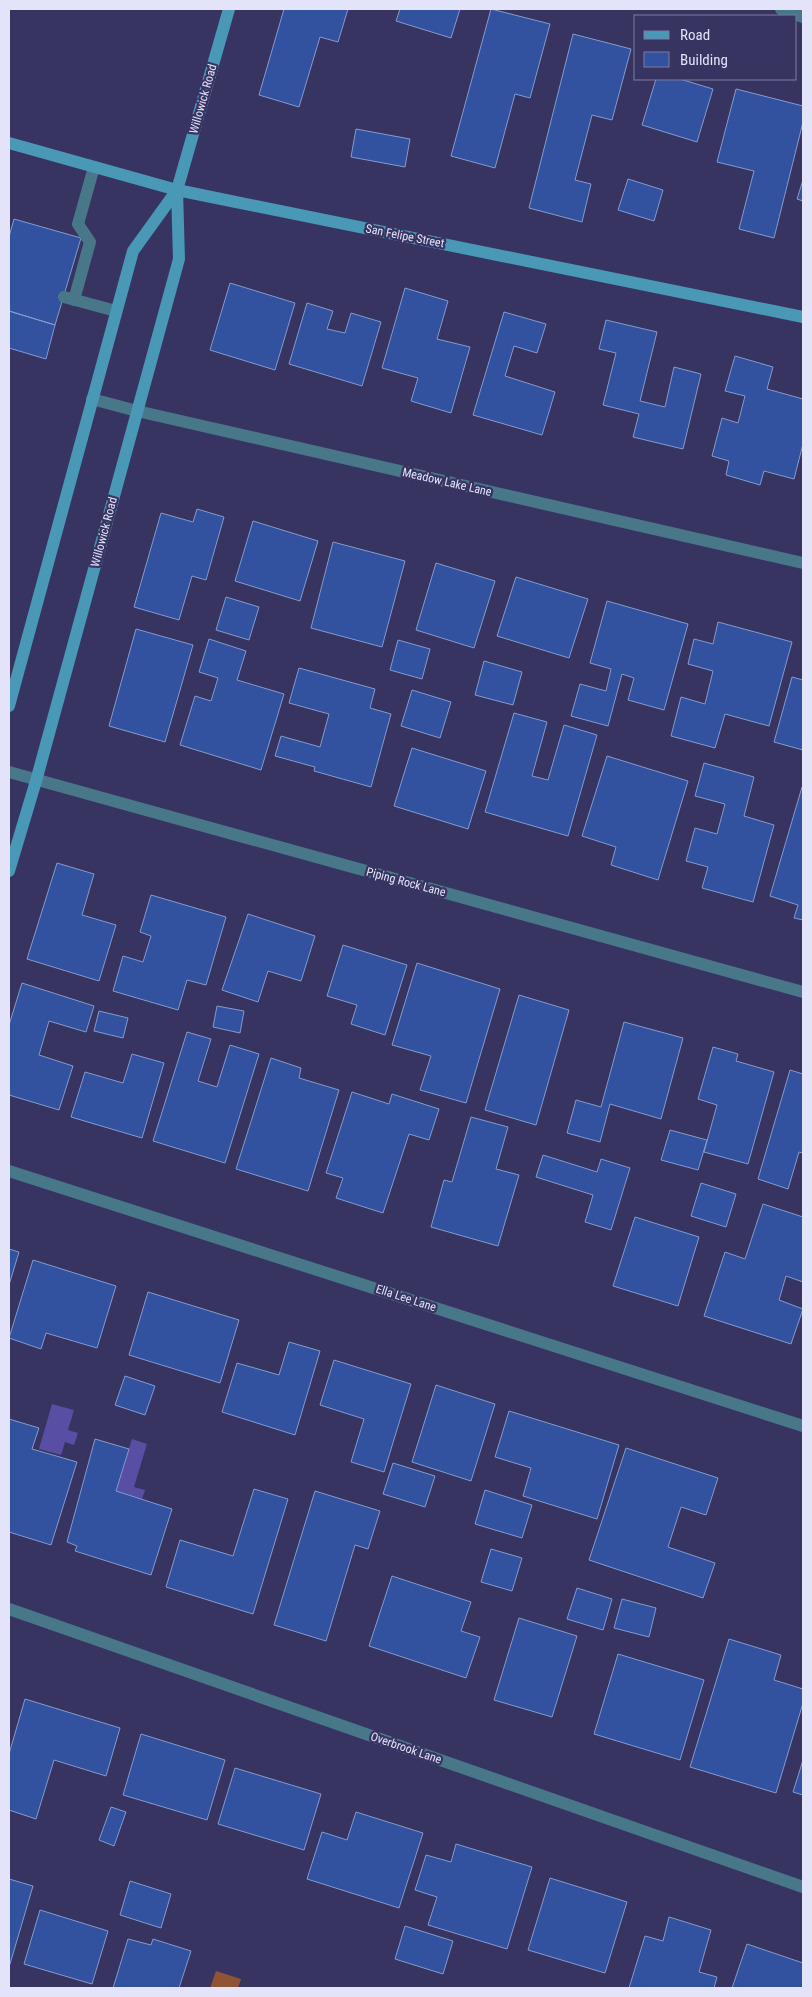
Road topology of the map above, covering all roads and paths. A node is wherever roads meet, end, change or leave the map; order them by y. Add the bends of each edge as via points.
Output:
1 (229, 9) edge
2 (781, 9) edge
3 (803, 17) edge
4 (9, 143) edge
5 (94, 166) junction
6 (176, 190) junction
7 (116, 311) junction
8 (803, 317) edge
9 (92, 399) junction
10 (137, 411) junction
11 (803, 564) edge
12 (9, 706) edge
13 (9, 772) edge
14 (36, 781) junction
15 (9, 871) edge
16 (803, 992) edge
17 (9, 1170) edge
18 (803, 1426) edge
19 (9, 1609) edge
20 (803, 1887) edge

1 - 6 main road, Willowick Road
2 - 3 street
4 - 5 main road, San Felipe Street
5 - 6 main road, San Felipe Street
5 - 7 street via 78,224 90,242 69,299
6 - 7 main road, Willowick Road via 133,251
6 - 8 main road, San Felipe Street
6 - 10 main road, Willowick Road via 179,259
7 - 9 main road, Willowick Road
9 - 10 street, Meadow Lake Lane
9 - 12 main road, Willowick Road
10 - 11 street, Meadow Lake Lane
10 - 14 main road, Willowick Road
13 - 14 street, Piping Rock Lane
14 - 15 main road, Willowick Road
14 - 16 street, Piping Rock Lane
17 - 18 street, Ella Lee Lane
19 - 20 street, Overbrook Lane

